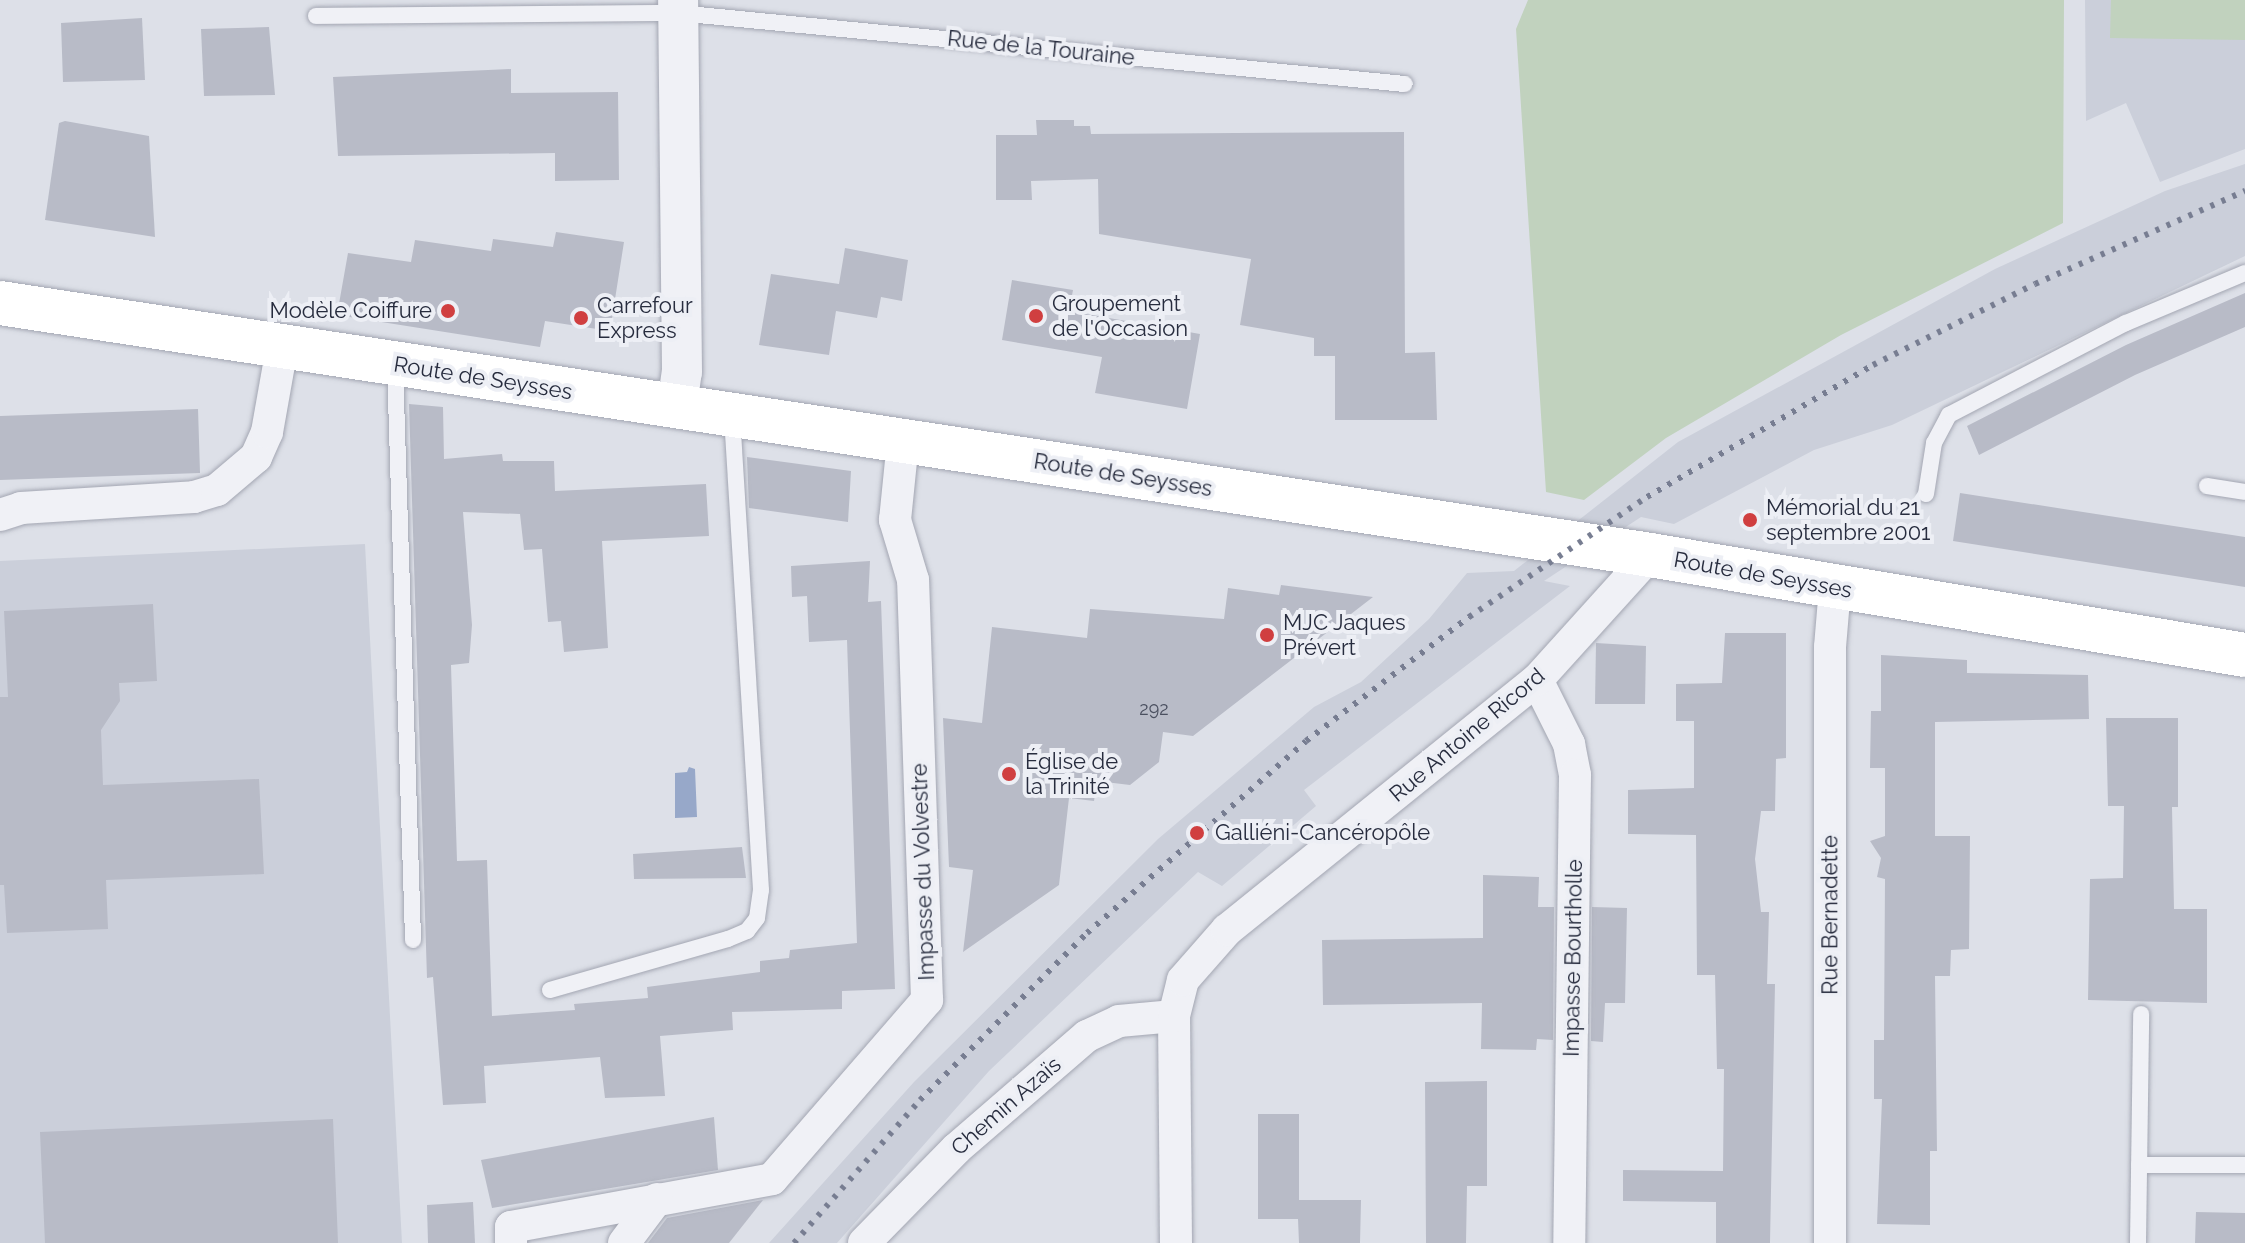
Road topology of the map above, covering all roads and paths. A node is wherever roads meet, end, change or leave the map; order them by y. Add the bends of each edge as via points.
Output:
1 (678, 6) edge
2 (316, 16) dead end
3 (1405, 84) dead end
4 (2245, 273) edge
5 (0, 303) edge
6 (282, 348) junction
7 (395, 364) junction
8 (677, 406) junction
9 (732, 415) junction
10 (903, 441) junction
11 (2207, 486) dead end
12 (2245, 492) edge
13 (1926, 494) dead end
14 (0, 515) edge
15 (1650, 555) junction
16 (1835, 588) junction
17 (2245, 655) edge
18 (1537, 680) junction
19 (413, 940) dead end
20 (550, 990) dead end
21 (2141, 1014) dead end
22 (1174, 1016) junction
23 (2139, 1165) junction
24 (2245, 1165) edge
25 (657, 1199) junction
26 (511, 1243) edge
27 (624, 1243) edge
28 (864, 1243) edge
29 (1176, 1243) edge
30 (1569, 1243) edge
31 (1830, 1243) edge
32 (2138, 1243) edge

1 - 2 lane, Rue de la Touraine
1 - 3 lane, Rue de la Touraine
1 - 8 street via 682,372
4 - 13 lane via 2126,323 1949,415 1934,443
5 - 6 main road, Route de Seysses
6 - 7 main road, Route de Seysses
6 - 14 street via 267,432 256,457 217,490 194,497 21,508
7 - 8 main road, Route de Seysses
7 - 19 lane
8 - 9 main road, Route de Seysses
9 - 10 main road, Route de Seysses
9 - 20 lane via 761,890 757,918 747,931 728,939
10 - 15 main road, Route de Seysses
10 - 25 street, Impasse du Volvestre via 895,520 913,580 927,1000 772,1179
11 - 12 lane
15 - 16 main road, Route de Seysses
15 - 18 street, Rue Antoine Ricord
16 - 17 main road, Route de Seysses
16 - 31 street, Rue Bernadette via 1830,647
18 - 22 street, Rue Antoine Ricord via 1227,930 1183,980
18 - 30 street, Impasse Bourtholle via 1569,744 1575,775
21 - 23 lane
22 - 28 street, Chemin Azaïs via 1119,1021 1087,1036 956,1149
22 - 29 street, Rue Antoine Ricord
23 - 24 lane
23 - 32 lane
25 - 26 street, Impasse du Volvestre via 511,1227
25 - 27 street

